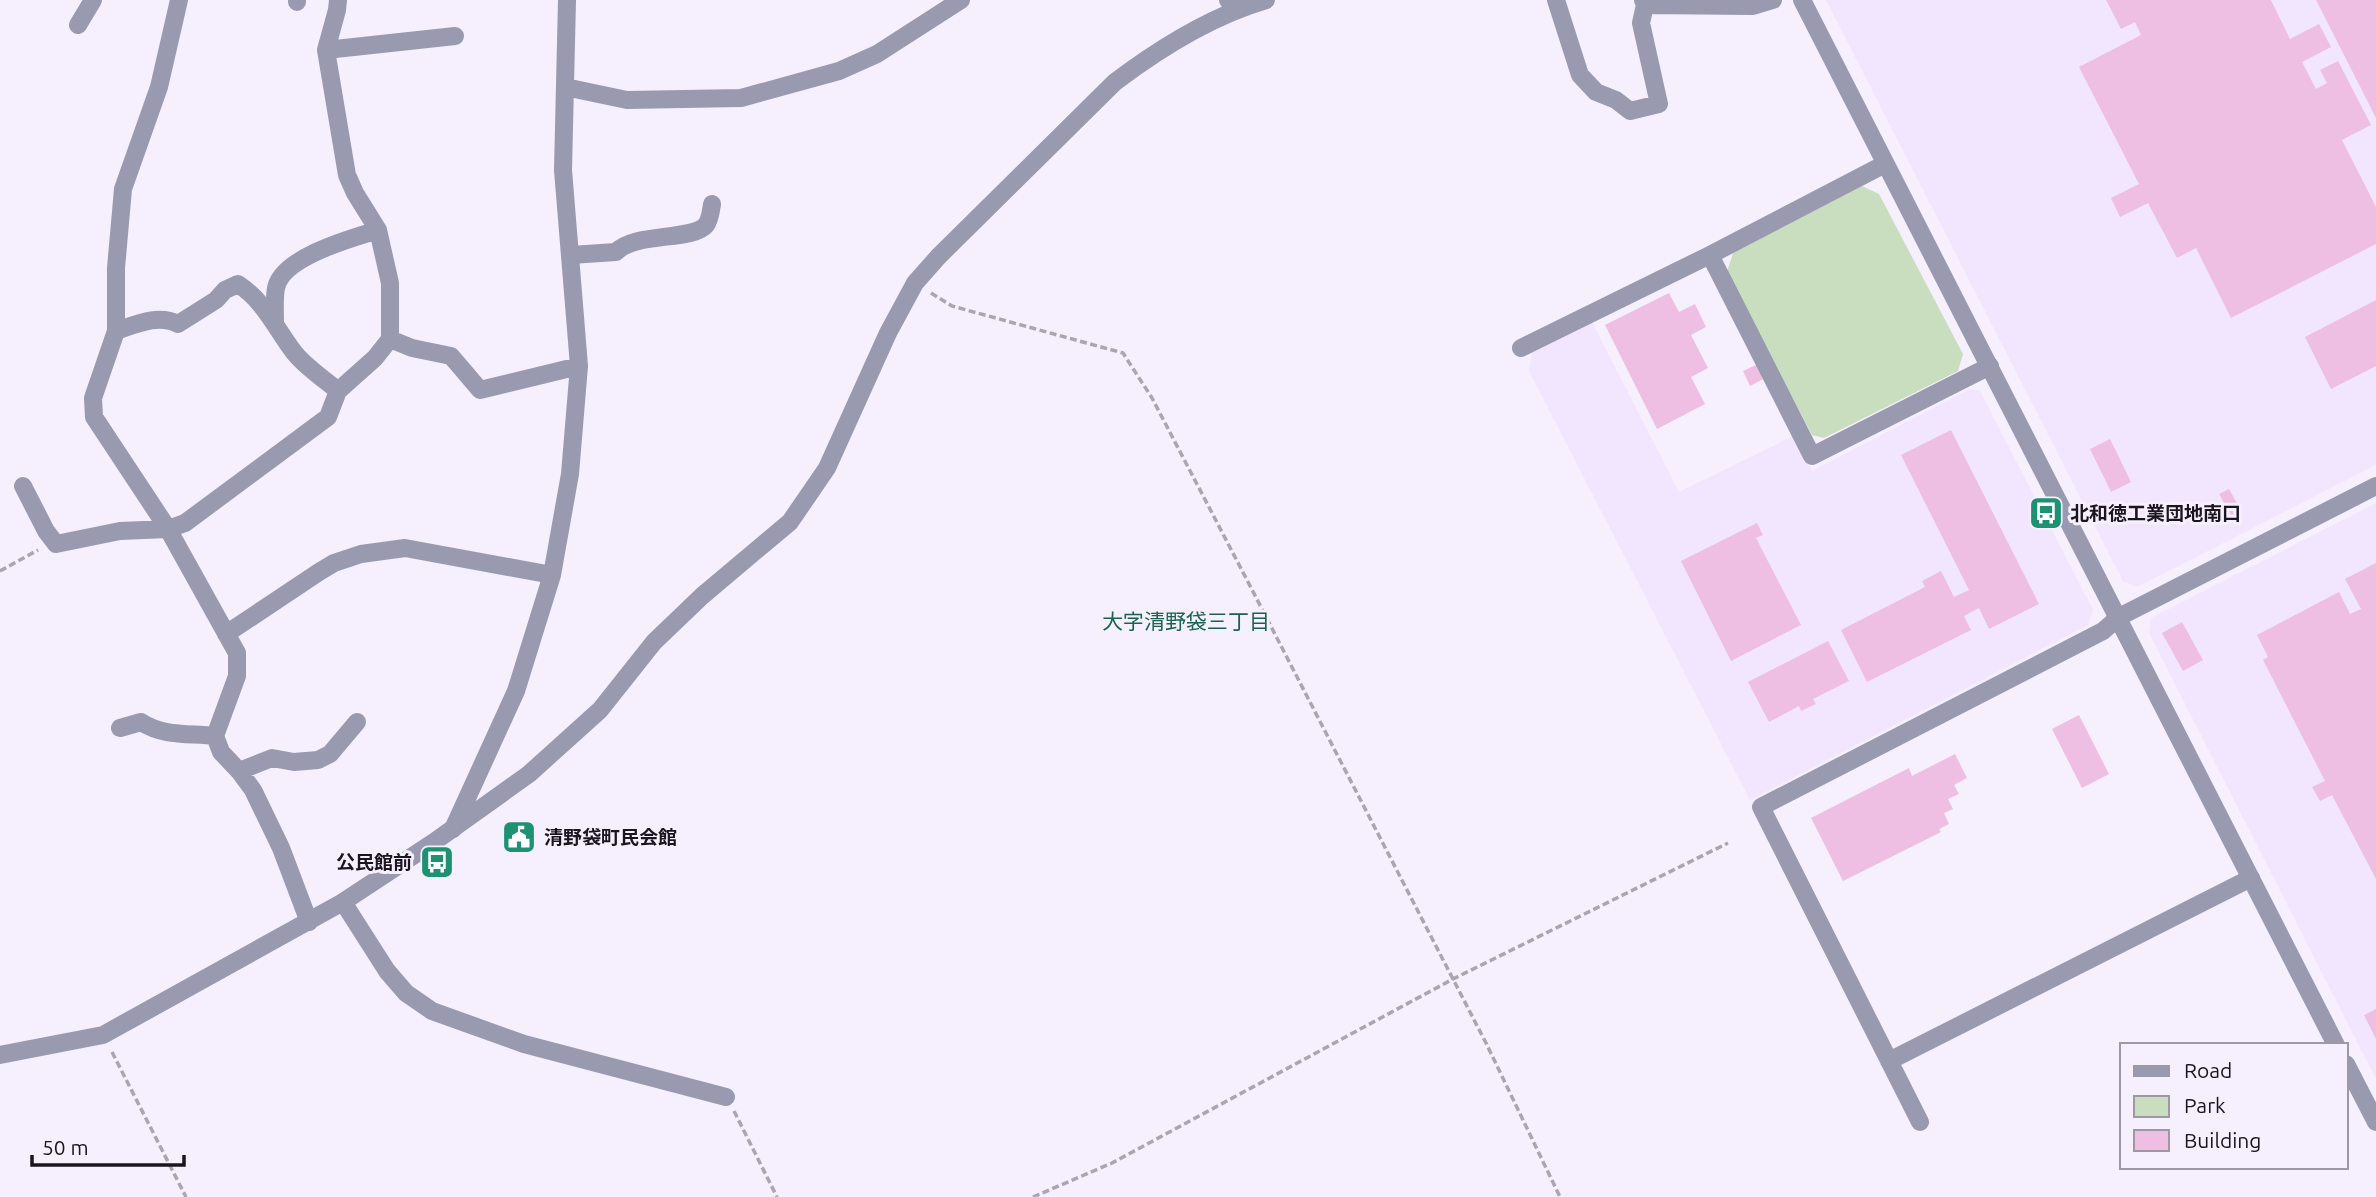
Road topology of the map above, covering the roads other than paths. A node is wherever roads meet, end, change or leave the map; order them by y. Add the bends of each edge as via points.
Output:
1 (93, 0) edge
2 (178, 0) edge
3 (338, 0) edge
4 (567, 0) edge
5 (961, 0) edge
6 (1266, 0) edge
7 (1556, 0) edge
8 (1773, 0) edge
9 (1802, 0) edge
10 (1644, 3) edge
11 (1231, 4) edge
12 (78, 25) dead end
13 (455, 36) dead end
14 (326, 50) junction
15 (565, 87) junction
16 (1885, 164) junction
17 (712, 204) dead end
18 (378, 230) junction
19 (571, 255) junction
20 (1710, 256) junction
21 (275, 322) junction
22 (116, 331) junction
23 (390, 338) junction
24 (1521, 348) dead end
25 (579, 366) junction
26 (1990, 366) junction
27 (338, 391) junction
28 (23, 486) dead end
29 (2376, 486) edge
30 (168, 529) junction
31 (552, 575) junction
32 (2119, 617) junction
33 (226, 634) junction
34 (357, 722) dead end
35 (120, 728) dead end
36 (215, 736) junction
37 (239, 771) junction
38 (453, 829) junction
39 (2251, 878) junction
40 (343, 902) junction
41 (309, 922) junction
42 (2335, 1043) edge
43 (0, 1055) edge
44 (1889, 1061) junction
45 (2348, 1068) edge
46 (726, 1097) road end
47 (1920, 1122) dead end
48 (2376, 1122) edge

1 - 12 street
2 - 22 street via 159,87 123,189
3 - 14 street
4 - 15 street
5 - 15 street via 877,54 839,71 741,97 627,100
6 - 11 street
7 - 10 street via 1580,75 1596,92 1630,111 1659,104 1641,23
8 - 10 street via 1753,6
9 - 16 street
11 - 38 street via 1115,82 915,283 827,468 790,522 654,642 600,710 529,774
13 - 14 street
14 - 18 street via 347,175
15 - 19 street via 562,170
16 - 20 street
16 - 26 street
17 - 19 street via 708,223 698,232 623,245 616,252
18 - 21 street via 316,251 285,273 276,286
18 - 23 street via 390,283
19 - 25 street
20 - 24 street
20 - 26 street via 1812,456
21 - 22 street via 252,293 238,284 178,324 168,318
21 - 27 street via 294,352
22 - 30 street via 93,398 94,417
23 - 25 street via 451,356 480,390
23 - 27 street
25 - 31 street via 570,474
26 - 32 street
27 - 30 street via 328,417 185,523
28 - 30 street via 56,544 120,531
29 - 32 street
30 - 33 street
31 - 33 street via 405,548 361,554 318,572
31 - 38 street via 516,691
32 - 39 street
32 - 44 street via 2103,631 1760,807
33 - 36 street via 237,653 237,676
34 - 37 street via 330,754 318,760 272,758
35 - 36 street via 141,722 168,734
36 - 37 street via 220,752
37 - 41 street via 281,848
38 - 40 street
39 - 42 street
39 - 44 street
40 - 41 street
40 - 46 street via 387,971 406,993 432,1011 524,1044
41 - 43 street via 103,1035
44 - 47 street
45 - 48 street

